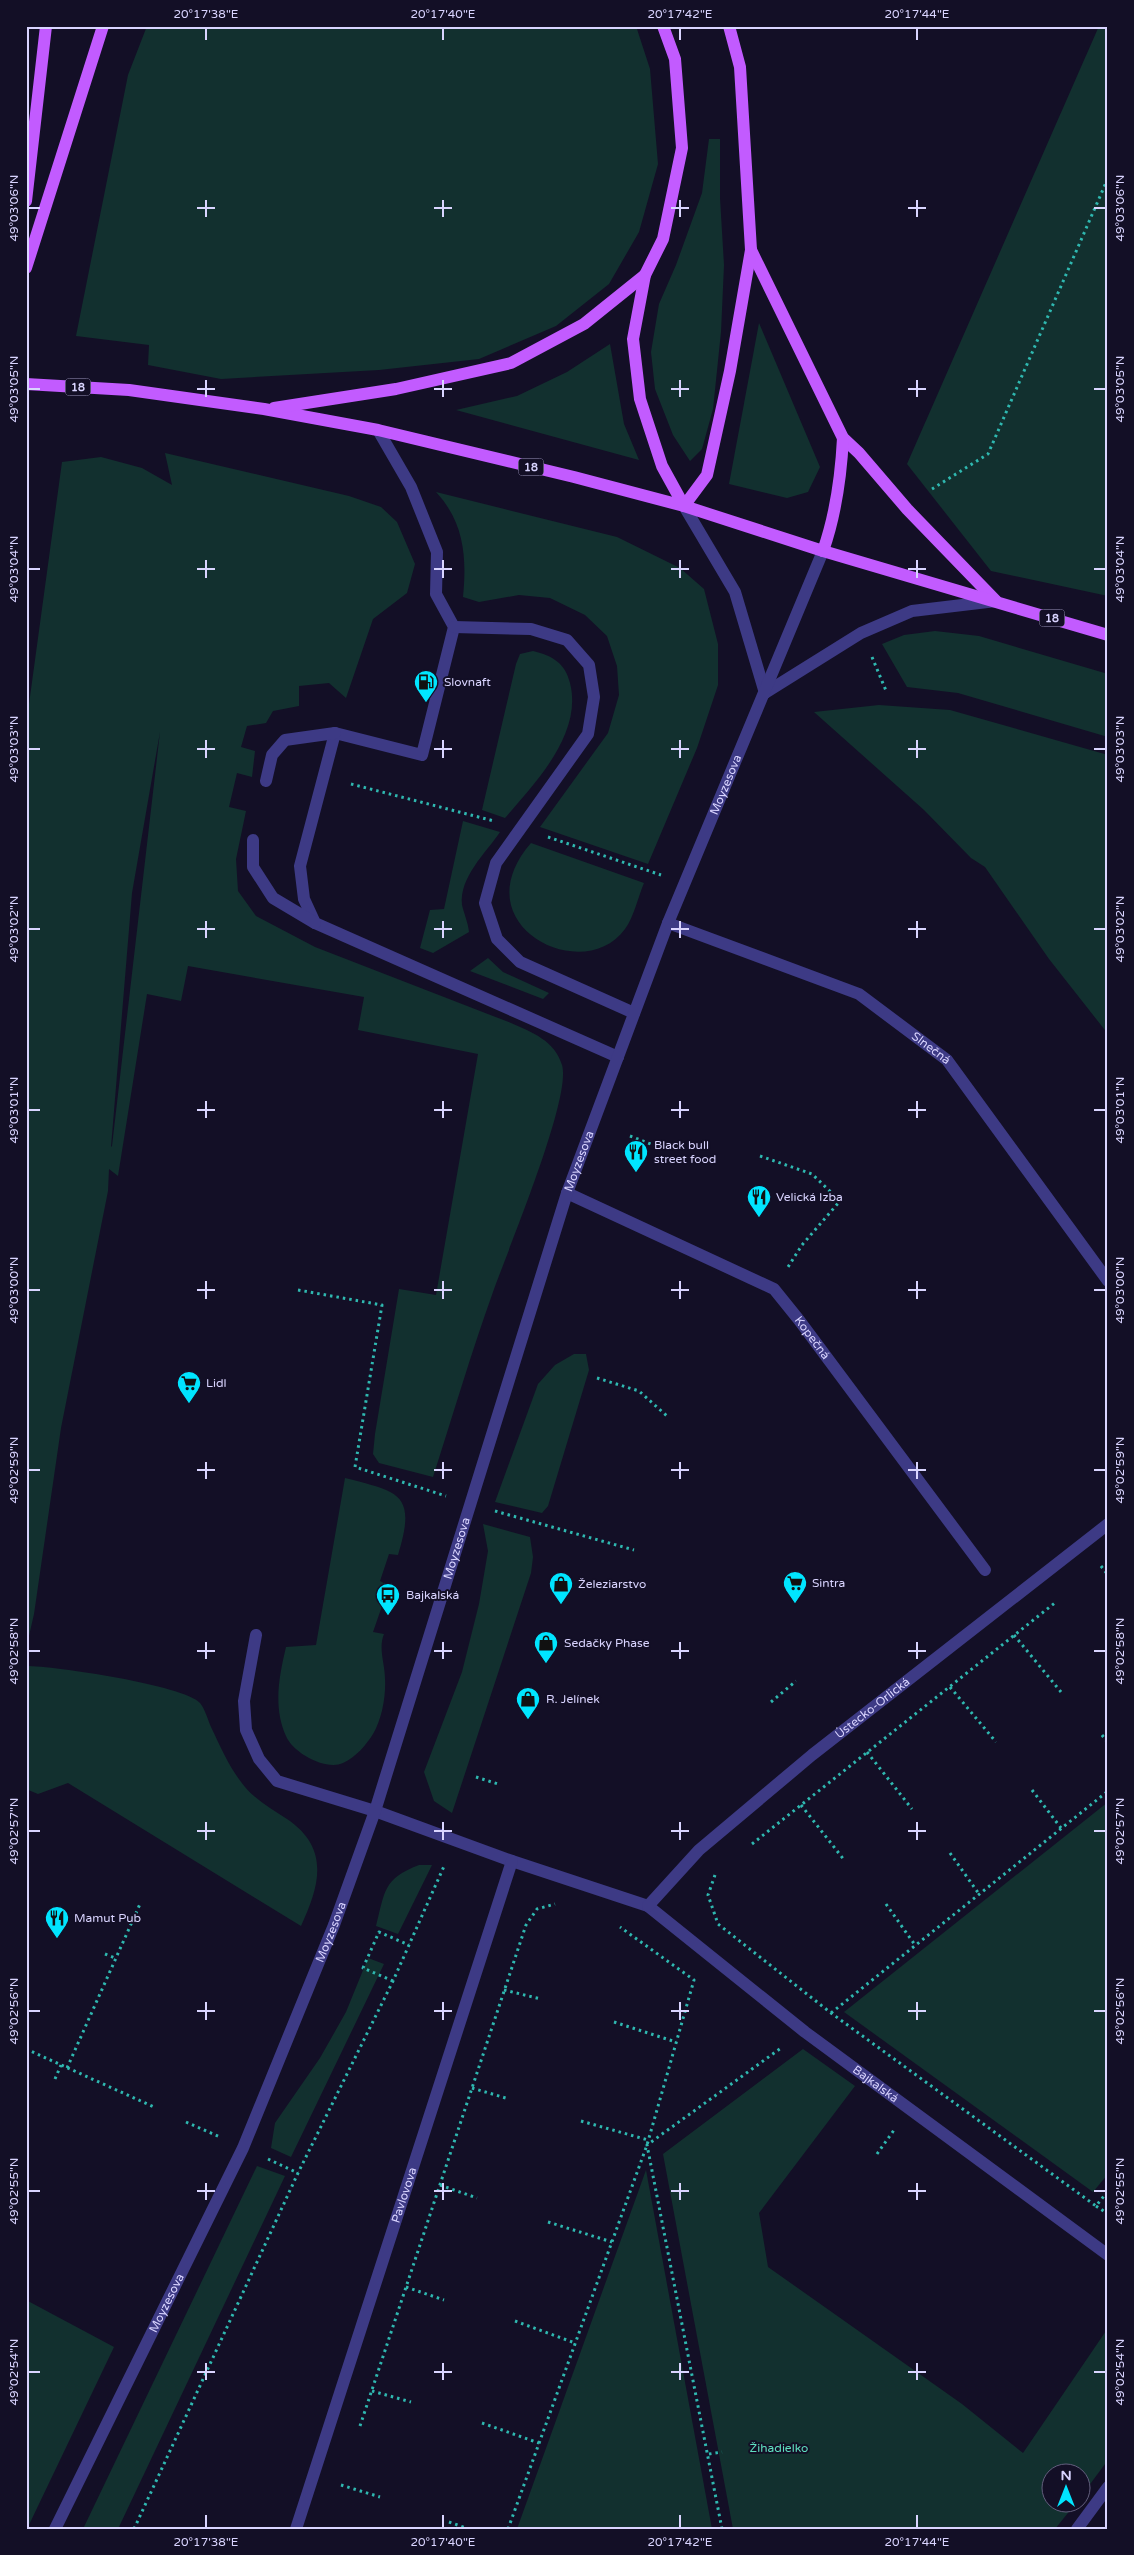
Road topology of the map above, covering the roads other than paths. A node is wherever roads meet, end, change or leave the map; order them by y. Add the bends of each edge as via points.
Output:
1 (46, 26) edge
2 (103, 26) edge
3 (663, 26) edge
4 (729, 26) edge
5 (26, 201) edge
6 (751, 250) junction
7 (26, 268) edge
8 (646, 275) junction
9 (26, 384) edge
10 (264, 409) junction
11 (378, 430) junction
12 (842, 438) junction
13 (684, 506) junction
14 (823, 551) junction
15 (996, 601) junction
16 (454, 627) junction
17 (1108, 636) edge
18 (765, 693) junction
19 (335, 733) junction
20 (266, 780) dead end
21 (252, 840) dead end
22 (315, 923) junction
23 (668, 923) junction
24 (634, 1013) junction
25 (618, 1057) junction
26 (566, 1193) junction
27 (1108, 1281) edge
28 (1108, 1524) edge
29 (985, 1570) dead end
30 (256, 1635) dead end
31 (374, 1811) junction
32 (512, 1861) junction
33 (648, 1906) junction
34 (1108, 2255) edge
35 (1108, 2487) edge
36 (55, 2529) edge
37 (296, 2529) edge
38 (1077, 2529) edge

1 - 5 main road
2 - 7 main road
3 - 8 main road via 675,60 682,148 662,239
4 - 6 main road via 740,67
6 - 12 main road
6 - 13 main road via 730,371 707,475
8 - 10 main road via 584,324 511,363 396,388
8 - 13 main road via 633,339 640,399 662,466
9 - 10 main road, 18 via 129,390
10 - 11 main road, 18
11 - 13 main road, 18
11 - 16 street via 411,487 437,552 436,594
12 - 14 main road via 832,525
12 - 15 main road
13 - 14 main road, 18
13 - 18 street via 735,592
14 - 15 main road, 18
14 - 18 street, Moyzesova
15 - 17 main road, 18
15 - 18 street via 912,611 861,632
16 - 19 street via 422,754
16 - 24 street via 531,629 566,640 589,665 594,697 588,734 496,863 485,902 497,939 520,962
18 - 23 street, Moyzesova
19 - 20 street via 285,740 272,755
19 - 22 street via 300,866 304,899
21 - 22 street via 253,867 273,898
22 - 25 street
23 - 24 street, Moyzesova
23 - 27 street, Slnečná via 859,994 948,1060
24 - 25 street, Moyzesova
25 - 26 street, Moyzesova
26 - 29 street, Kopečná via 774,1289
26 - 31 street, Moyzesova
28 - 33 street, Ústecko-Orlická via 812,1755 699,1850
30 - 31 street via 244,1701 246,1730 259,1759 277,1781
31 - 32 street
31 - 36 street, Moyzesova via 334,1925 243,2148
32 - 33 street
32 - 37 street, Pavlovova
33 - 34 street, Bajkalská via 805,2032
35 - 38 street

